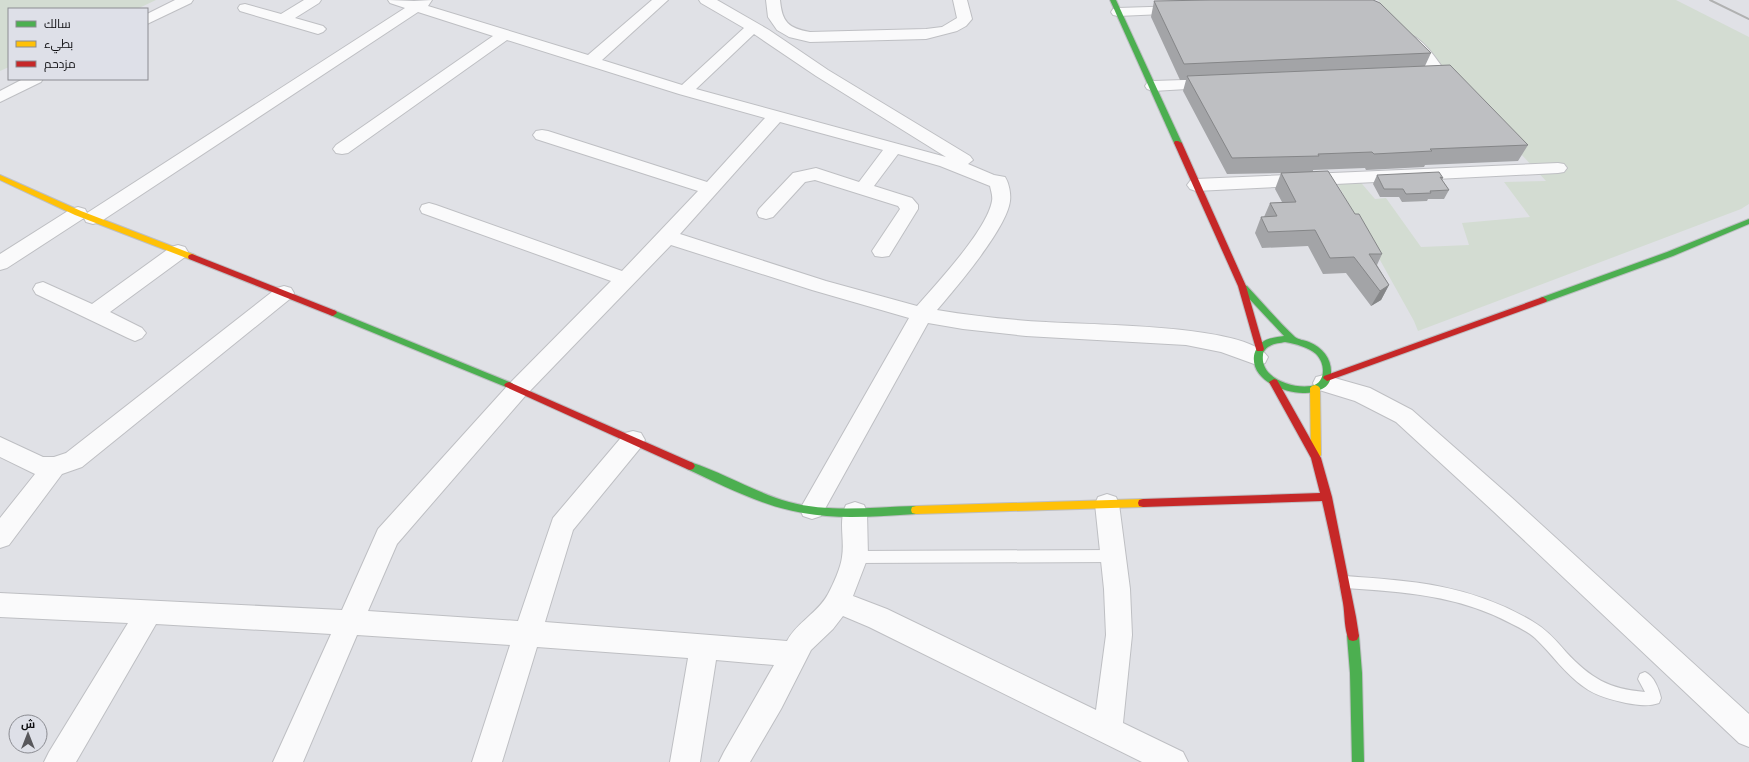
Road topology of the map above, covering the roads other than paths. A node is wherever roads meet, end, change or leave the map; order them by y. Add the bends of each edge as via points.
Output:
1 (186, 0) edge
2 (314, 0) edge
3 (395, 0) edge
4 (661, 0) edge
5 (706, 0) edge
6 (773, 0) edge
7 (960, 0) edge
8 (422, 3) edge
9 (1116, 6) edge
10 (245, 8) dead end
11 (1199, 10) edge
12 (148, 19) edge
13 (282, 19) junction
14 (753, 27) junction
15 (1396, 28) edge
16 (318, 29) dead end
17 (505, 34) junction
18 (591, 61) junction
19 (1401, 77) edge
20 (33, 80) edge
21 (1233, 83) edge
22 (1153, 86) junction
23 (685, 91) junction
24 (0, 97) edge
25 (776, 116) junction
26 (542, 135) dead end
27 (894, 147) junction
28 (342, 149) dead end
29 (1558, 168) dead end
30 (0, 177) edge
31 (999, 181) junction
32 (1196, 185) junction
33 (711, 189) junction
34 (863, 189) junction
35 (429, 209) dead end
36 (766, 213) dead end
37 (86, 215) junction
38 (1749, 221) edge
39 (667, 237) junction
40 (882, 251) dead end
41 (178, 252) junction
42 (0, 263) edge
43 (625, 279) junction
44 (1242, 286) junction
45 (43, 289) dead end
46 (284, 293) junction
47 (93, 314) junction
48 (922, 314) junction
49 (134, 333) dead end
50 (1293, 340) junction
51 (1258, 353) junction
52 (1322, 355) junction
53 (1335, 357) dead end
54 (1353, 358) dead end
55 (1384, 358) junction
56 (1274, 382) junction
57 (1322, 383) junction
58 (518, 388) junction
59 (633, 440) junction
60 (0, 446) edge
61 (1316, 458) junction
62 (54, 467) junction
63 (1327, 497) junction
64 (1107, 504) junction
65 (812, 509) junction
66 (855, 512) junction
67 (0, 538) edge
68 (1113, 556) junction
69 (855, 557) junction
70 (1346, 582) junction
71 (838, 602) junction
72 (0, 605) edge
73 (149, 612) junction
74 (350, 623) junction
75 (527, 634) junction
76 (704, 647) junction
77 (793, 654) junction
78 (1645, 679) dead end
79 (1108, 731) junction
80 (1749, 733) edge
81 (59, 762) edge
82 (288, 762) edge
83 (487, 762) edge
84 (685, 762) edge
85 (734, 762) edge
86 (1173, 762) edge
87 (1358, 762) edge

1 - 12 street
2 - 13 street
3 - 8 street
4 - 18 street
5 - 14 street
6 - 7 street via 774,17 779,24 796,35 810,37 941,32 956,26 964,19
8 - 17 street
8 - 37 street
9 - 11 street
9 - 22 main road
10 - 13 street
13 - 16 street
14 - 23 street
14 - 31 street via 822,73
15 - 19 street via 1424,54 1437,71 1432,75
17 - 18 street
17 - 28 street
18 - 23 street
20 - 24 street
21 - 22 street
22 - 32 main road
23 - 25 street
25 - 27 street
25 - 33 street
26 - 33 street
27 - 31 street via 946,162 992,181
27 - 34 street
29 - 32 street
30 - 37 main road
31 - 48 street via 1001,202 992,221 946,286
32 - 44 main road
33 - 39 street
34 - 36 street via 816,174 799,177
34 - 40 street via 909,205 909,209
35 - 43 street
37 - 41 main road
37 - 42 street
38 - 55 main road via 1670,254
39 - 43 street
39 - 48 street via 818,286
41 - 46 main road
41 - 47 street
43 - 58 street
44 - 50 main road
44 - 51 main road
45 - 47 street
46 - 58 main road
46 - 62 street via 74,460
47 - 49 street
48 - 51 street via 995,326 1190,339
48 - 65 street
50 - 51 main road via 1274,340 1265,344
50 - 52 main road
51 - 56 main road via 1259,366
52 - 53 main road
52 - 57 main road via 1328,365
54 - 55 main road
55 - 57 main road
56 - 57 main road via 1288,388 1304,390
56 - 61 main road
57 - 61 main road
57 - 80 street via 1362,394 1404,416
58 - 59 main road
58 - 74 street via 387,537
59 - 65 main road via 748,492 790,506
59 - 75 street via 562,525
60 - 62 street via 40,466
61 - 63 main road
62 - 67 street
63 - 64 main road
63 - 70 main road
64 - 66 main road
64 - 68 street
65 - 66 main road
66 - 69 street
68 - 69 lane
68 - 79 street via 1119,635
69 - 71 street
70 - 78 lane via 1423,588 1461,595 1515,619 1541,635 1581,676 1597,687 1648,700 1654,698
70 - 87 main road via 1352,617 1356,673
71 - 77 street via 824,620 801,641
71 - 79 street via 878,618
72 - 73 street
73 - 74 street
73 - 81 street
74 - 75 street
74 - 82 street
75 - 76 street
75 - 83 street
76 - 77 street
76 - 84 street
77 - 85 street via 771,699
79 - 86 street

